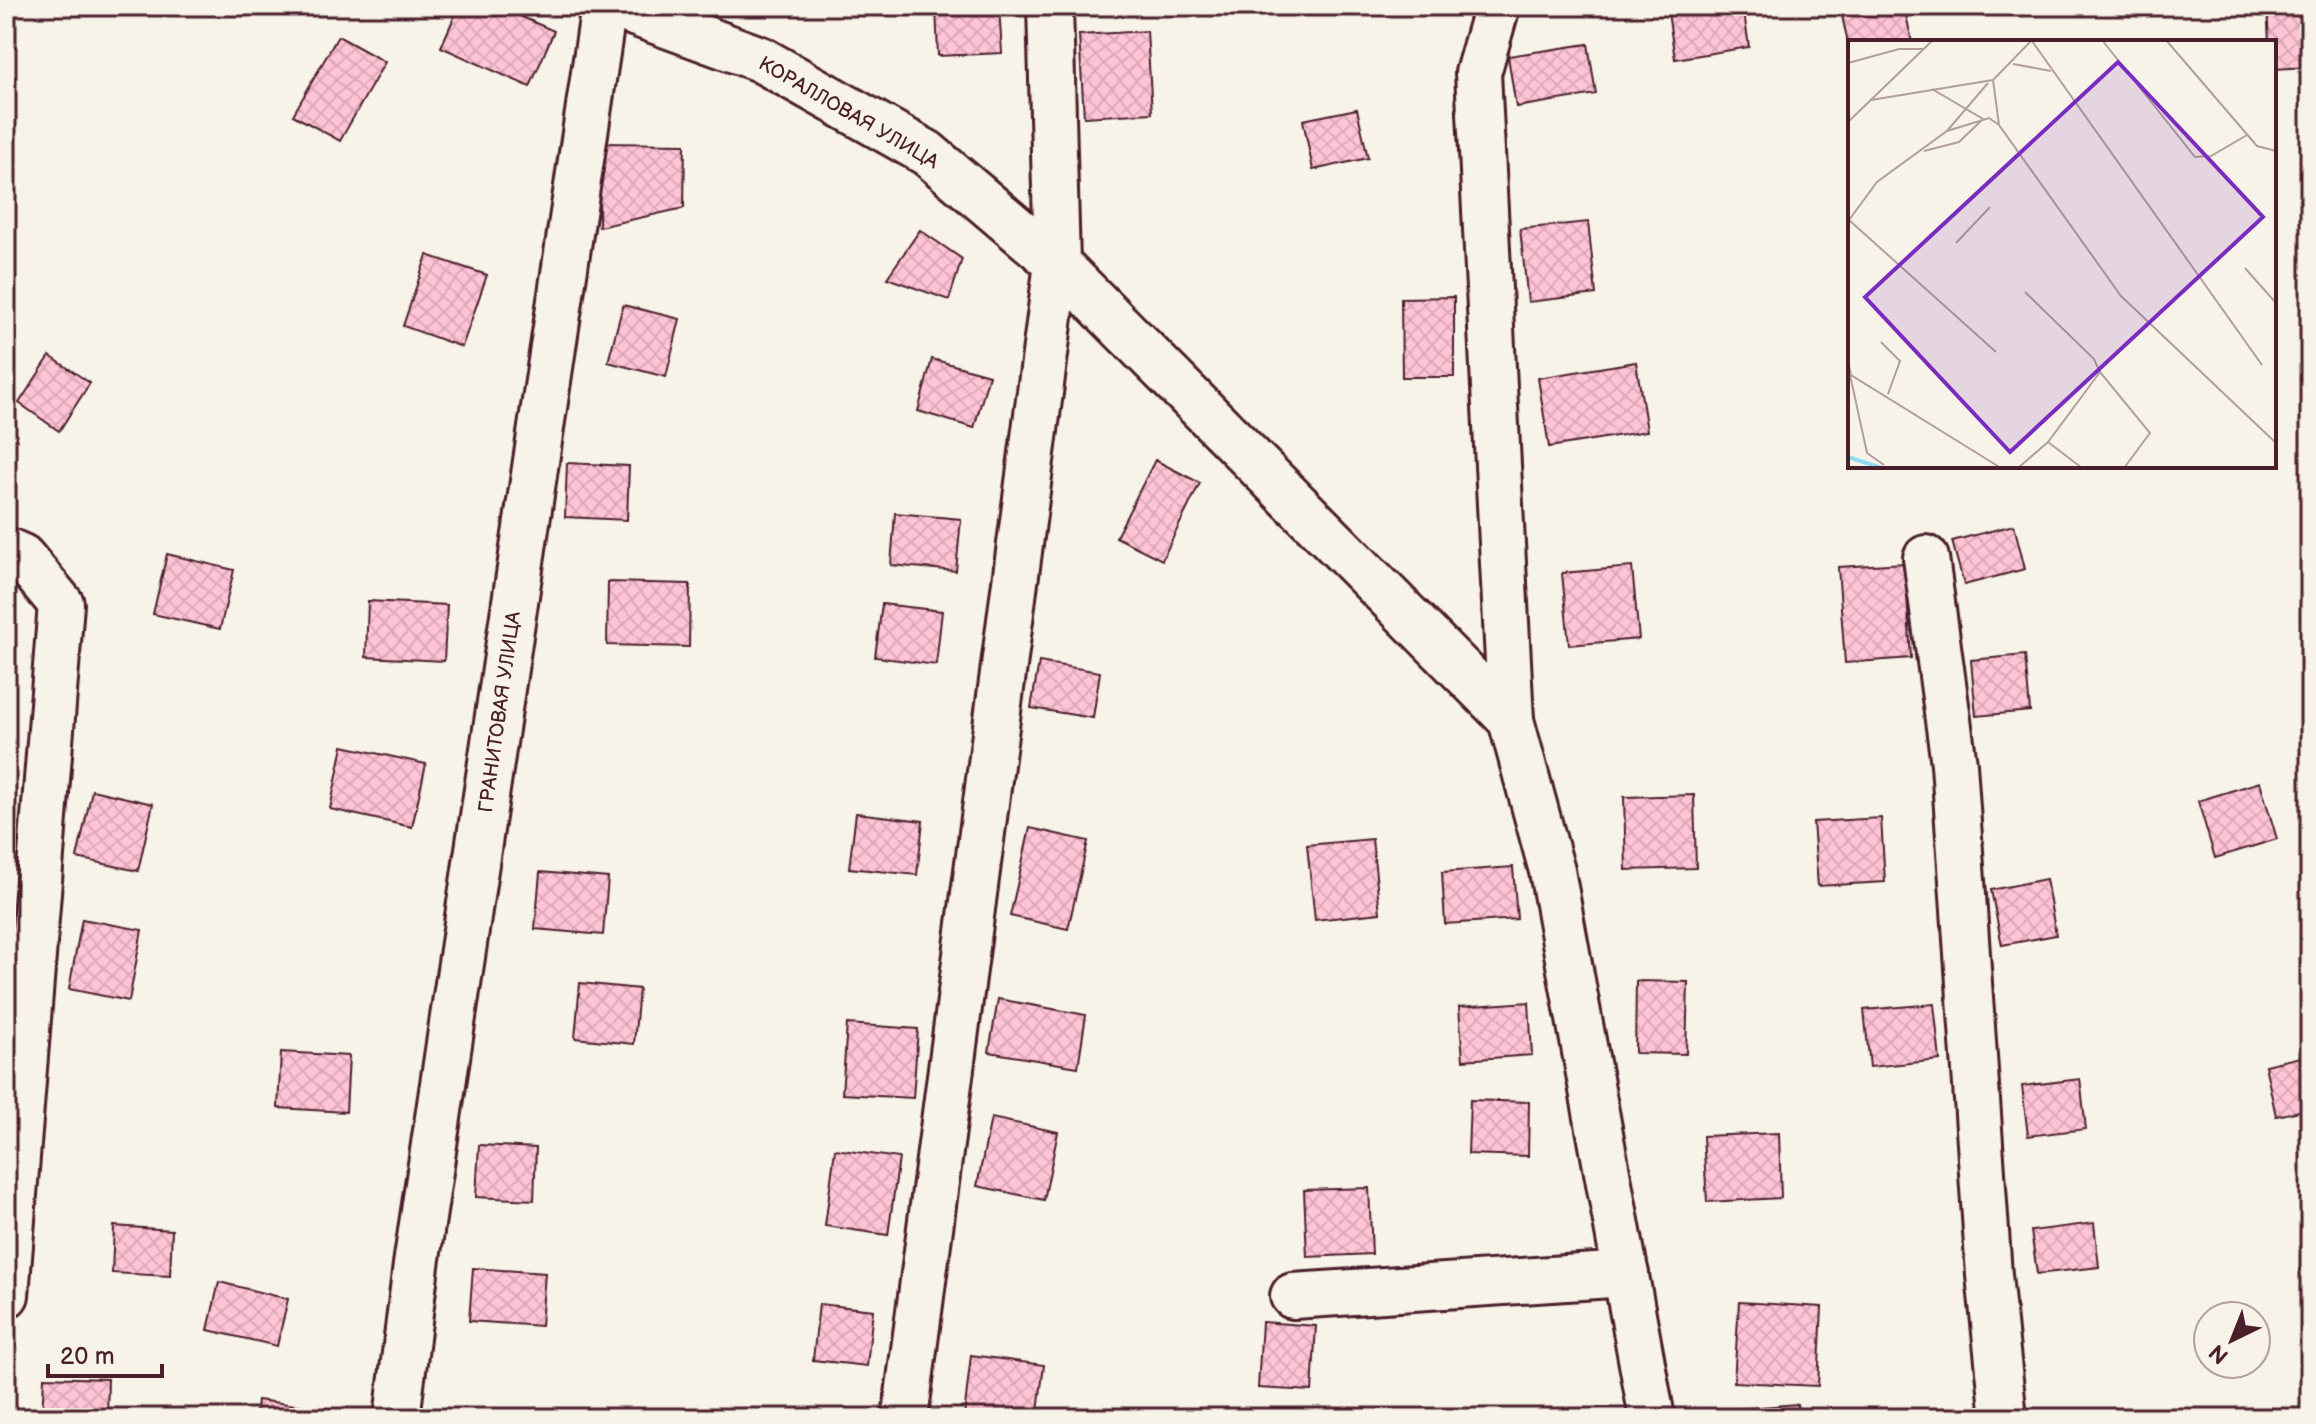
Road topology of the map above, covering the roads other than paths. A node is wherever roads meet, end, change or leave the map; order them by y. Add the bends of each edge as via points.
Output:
1 (604, 6) edge
2 (615, 6) edge
3 (1050, 6) edge
4 (1497, 6) edge
5 (1057, 263) junction
6 (6, 550) edge
7 (1926, 558) dead end
8 (1511, 720) junction
9 (1626, 1274) junction
10 (6, 1295) edge
11 (1293, 1296) dead end
12 (397, 1418) edge
13 (905, 1418) edge
14 (1652, 1418) edge
15 (2004, 1418) edge

1 - 12 street, ГРАНИТОВАЯ УЛИЦА
2 - 5 street, КОРАЛЛОВАЯ УЛИЦА via 760,59 927,153
3 - 5 street
4 - 8 street via 1478,73
5 - 8 street, КОРАЛЛОВАЯ УЛИЦА
5 - 13 street
6 - 10 street via 22,557 61,604
7 - 15 street via 1954,764
8 - 9 street via 1552,871
9 - 11 street
9 - 14 street

